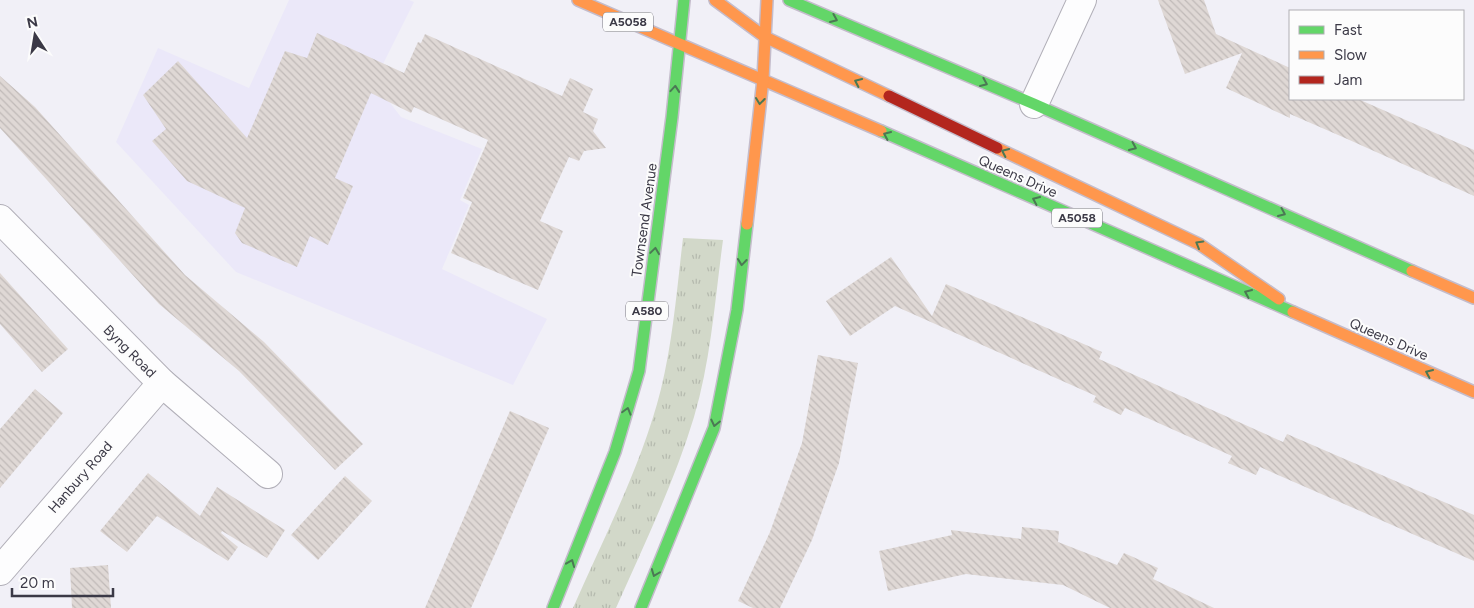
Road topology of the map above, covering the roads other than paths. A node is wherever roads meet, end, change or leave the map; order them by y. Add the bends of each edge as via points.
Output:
1 (578, 0) edge
2 (684, 0) edge
3 (715, 0) edge
4 (766, 0) edge
5 (790, 0) edge
6 (1082, 0) edge
7 (765, 37) junction
8 (679, 45) junction
9 (763, 79) junction
10 (1034, 104) junction
11 (0, 218) edge
12 (1474, 298) edge
13 (1311, 321) junction
14 (162, 383) junction
15 (1474, 392) edge
16 (268, 474) dead end
17 (0, 572) edge
18 (645, 607) edge
19 (553, 608) edge

1 - 8 main road, Queens Drive / A5058
2 - 8 main road, Townsend Avenue / A580
3 - 7 main road
4 - 7 main road
5 -> 10 main road
6 - 10 street
7 - 9 main road
13 -> 7 main road via 1199,244
8 - 9 main road, Queens Drive / A5058
19 -> 8 main road, Townsend Avenue / A580 via 616,452 639,371
13 -> 9 main road, Queens Drive / A5058
9 -> 18 main road via 737,310 714,428
10 -> 12 main road
11 - 14 street, Byng Road
15 -> 13 main road, Queens Drive / A5058
14 - 16 street, Byng Road
14 - 17 street, Hanbury Road

